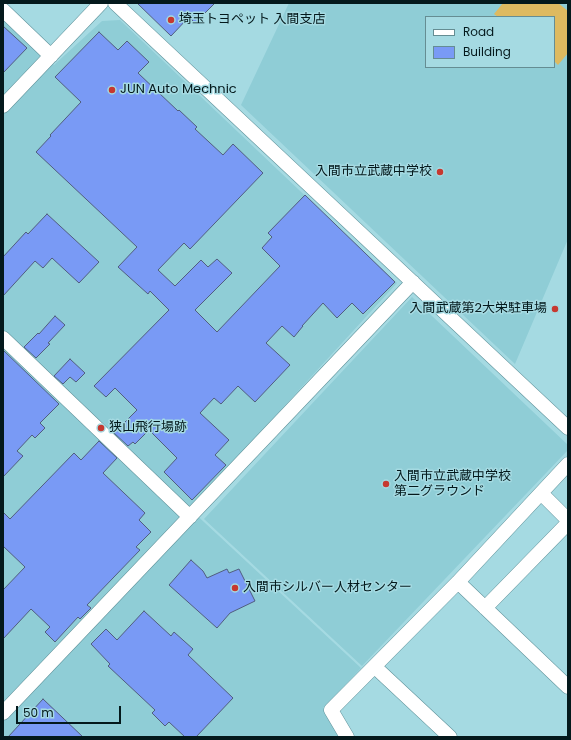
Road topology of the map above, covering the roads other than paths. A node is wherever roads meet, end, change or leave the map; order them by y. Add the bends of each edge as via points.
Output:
1 (101, 3) edge
2 (115, 3) edge
3 (3, 10) edge
4 (51, 56) junction
5 (3, 106) edge
6 (413, 282) junction
7 (3, 338) edge
8 (568, 428) edge
9 (568, 464) edge
10 (541, 493) junction
11 (190, 517) junction
12 (568, 520) edge
13 (568, 523) edge
14 (458, 582) junction
15 (485, 608) junction
16 (375, 667) junction
17 (568, 687) edge
18 (3, 713) edge
19 (447, 736) edge
20 (347, 737) edge

1 - 4 street
2 - 6 street
3 - 4 street
4 - 5 street
6 - 8 street
6 - 11 street
7 - 11 street
9 - 10 street
10 - 12 street
10 - 14 street
11 - 18 street
13 - 15 street
14 - 15 street
14 - 16 street
15 - 17 street
16 - 19 street
16 - 20 street via 331,710

